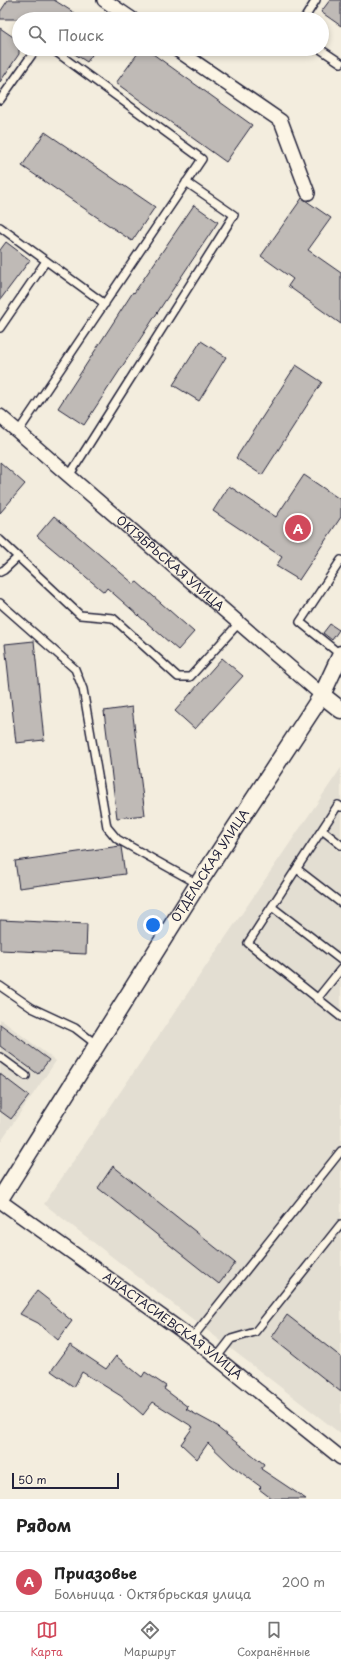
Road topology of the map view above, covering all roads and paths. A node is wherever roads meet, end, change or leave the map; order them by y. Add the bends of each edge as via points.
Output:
1 (104, 0) edge
2 (316, 0) edge
3 (122, 12) edge
4 (308, 12) edge
5 (329, 55) edge
6 (31, 56) edge
7 (62, 56) edge
8 (186, 56) edge
9 (341, 63) edge
10 (0, 100) edge
11 (186, 182) junction
12 (308, 193) dead end
13 (0, 227) edge
14 (46, 261) junction
15 (104, 304) junction
16 (0, 328) edge
17 (0, 416) edge
18 (18, 432) junction
19 (69, 476) junction
20 (0, 540) edge
21 (18, 557) junction
22 (341, 560) edge
23 (0, 572) edge
24 (0, 603) edge
25 (239, 623) junction
26 (341, 654) edge
27 (322, 695) junction
28 (341, 710) edge
29 (341, 807) edge
30 (322, 830) junction
31 (341, 845) edge
32 (297, 869) junction
33 (198, 884) junction
34 (341, 903) edge
35 (272, 907) junction
36 (341, 960) edge
37 (341, 968) edge
38 (0, 986) edge
39 (317, 999) junction
40 (341, 1017) edge
41 (97, 1045) junction
42 (0, 1057) edge
43 (26, 1076) dead end
44 (341, 1150) edge
45 (0, 1200) edge
46 (341, 1224) edge
47 (192, 1338) junction
48 (217, 1357) junction
49 (341, 1458) edge

1 - 3 street
2 - 4 lane
5 - 9 lane
6 - 10 lane
7 - 11 lane via 202,159
8 - 12 street via 281,121
11 - 15 lane
11 - 19 lane via 234,215
13 - 14 lane
14 - 15 lane
14 - 16 lane
15 - 18 lane
17 - 18 street, ОКТЯБРЬСКАЯ УЛИЦА
18 - 19 street, ОКТЯБРЬСКАЯ УЛИЦА
19 - 25 street, ОКТЯБРЬСКАЯ УЛИЦА
20 - 21 lane
21 - 23 lane
21 - 25 lane via 80,615 113,618 178,677 190,677
22 - 26 lane via 300,622
24 - 33 lane via 75,669 83,689 107,827 117,839
25 - 27 street, ОКТЯБРЬСКАЯ УЛИЦА
26 - 27 street, ОТДЕЛЬСКАЯ УЛИЦА
27 - 28 street, ОКТЯБРЬСКАЯ УЛИЦА
27 - 33 street, ОТДЕЛЬСКАЯ УЛИЦА
29 - 30 lane via 338,805
30 - 31 lane
30 - 32 lane
32 - 34 lane
32 - 35 lane
33 - 41 street, ОТДЕЛЬСКАЯ УЛИЦА
35 - 36 lane
35 - 39 lane via 248,944
37 - 39 lane
38 - 41 lane via 32,1008 75,1028
39 - 40 lane
41 - 45 street, ОТДЕЛЬСКАЯ УЛИЦА
42 - 43 lane
44 - 47 lane
45 - 47 street, АНАСТАСИЕВСКАЯ УЛИЦА
46 - 48 lane via 255,1332 231,1339
47 - 48 street, АНАСТАСИЕВСКАЯ УЛИЦА
48 - 49 street, АНАСТАСИЕВСКАЯ УЛИЦА

